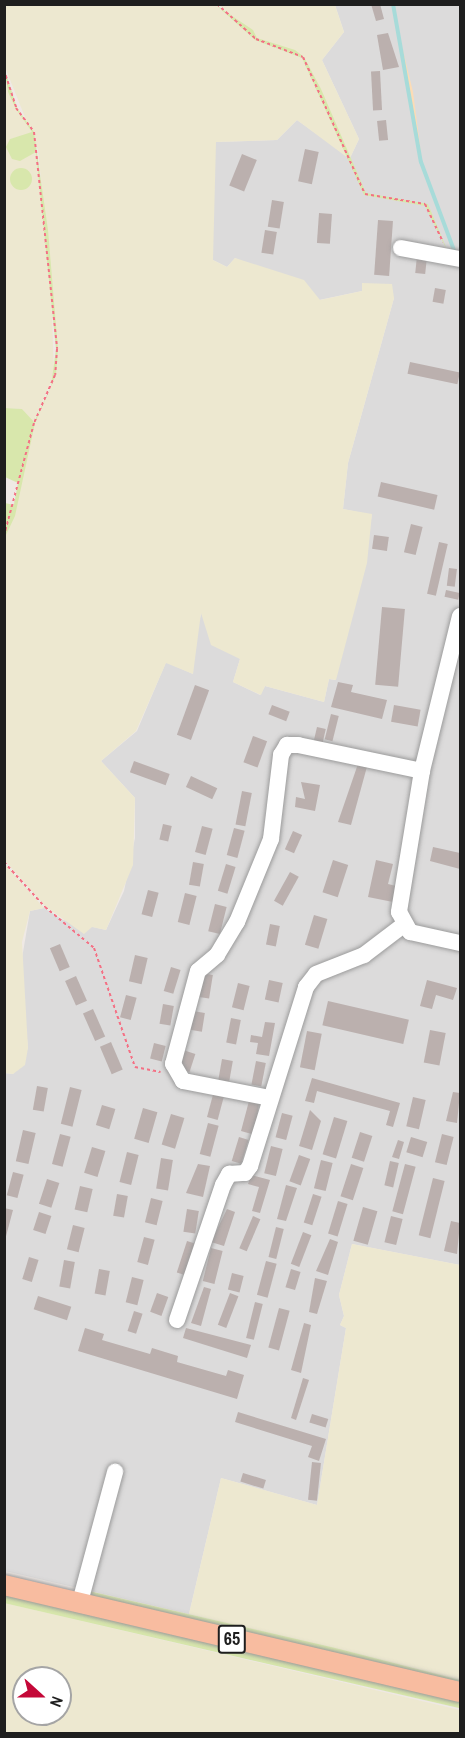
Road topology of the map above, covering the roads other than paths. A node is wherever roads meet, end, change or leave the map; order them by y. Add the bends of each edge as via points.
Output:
1 (401, 248) dead end
2 (455, 257) edge
3 (460, 616) edge
4 (422, 771) junction
5 (402, 926) junction
6 (460, 943) edge
7 (270, 1098) junction
8 (177, 1320) dead end
9 (115, 1472) dead end
10 (4, 1585) edge
11 (80, 1602) junction
12 (460, 1692) edge

1 - 2 street
3 - 4 street
4 - 5 street via 400,895
4 - 7 street via 287,745 281,755 277,823 237,922 217,956 198,971 174,1048 176,1075
5 - 6 street via 424,939
5 - 7 street via 381,945 311,979
7 - 8 street via 250,1166 245,1173 230,1174 223,1185
9 - 11 street
10 - 11 main road, 65
11 - 12 main road, 65

